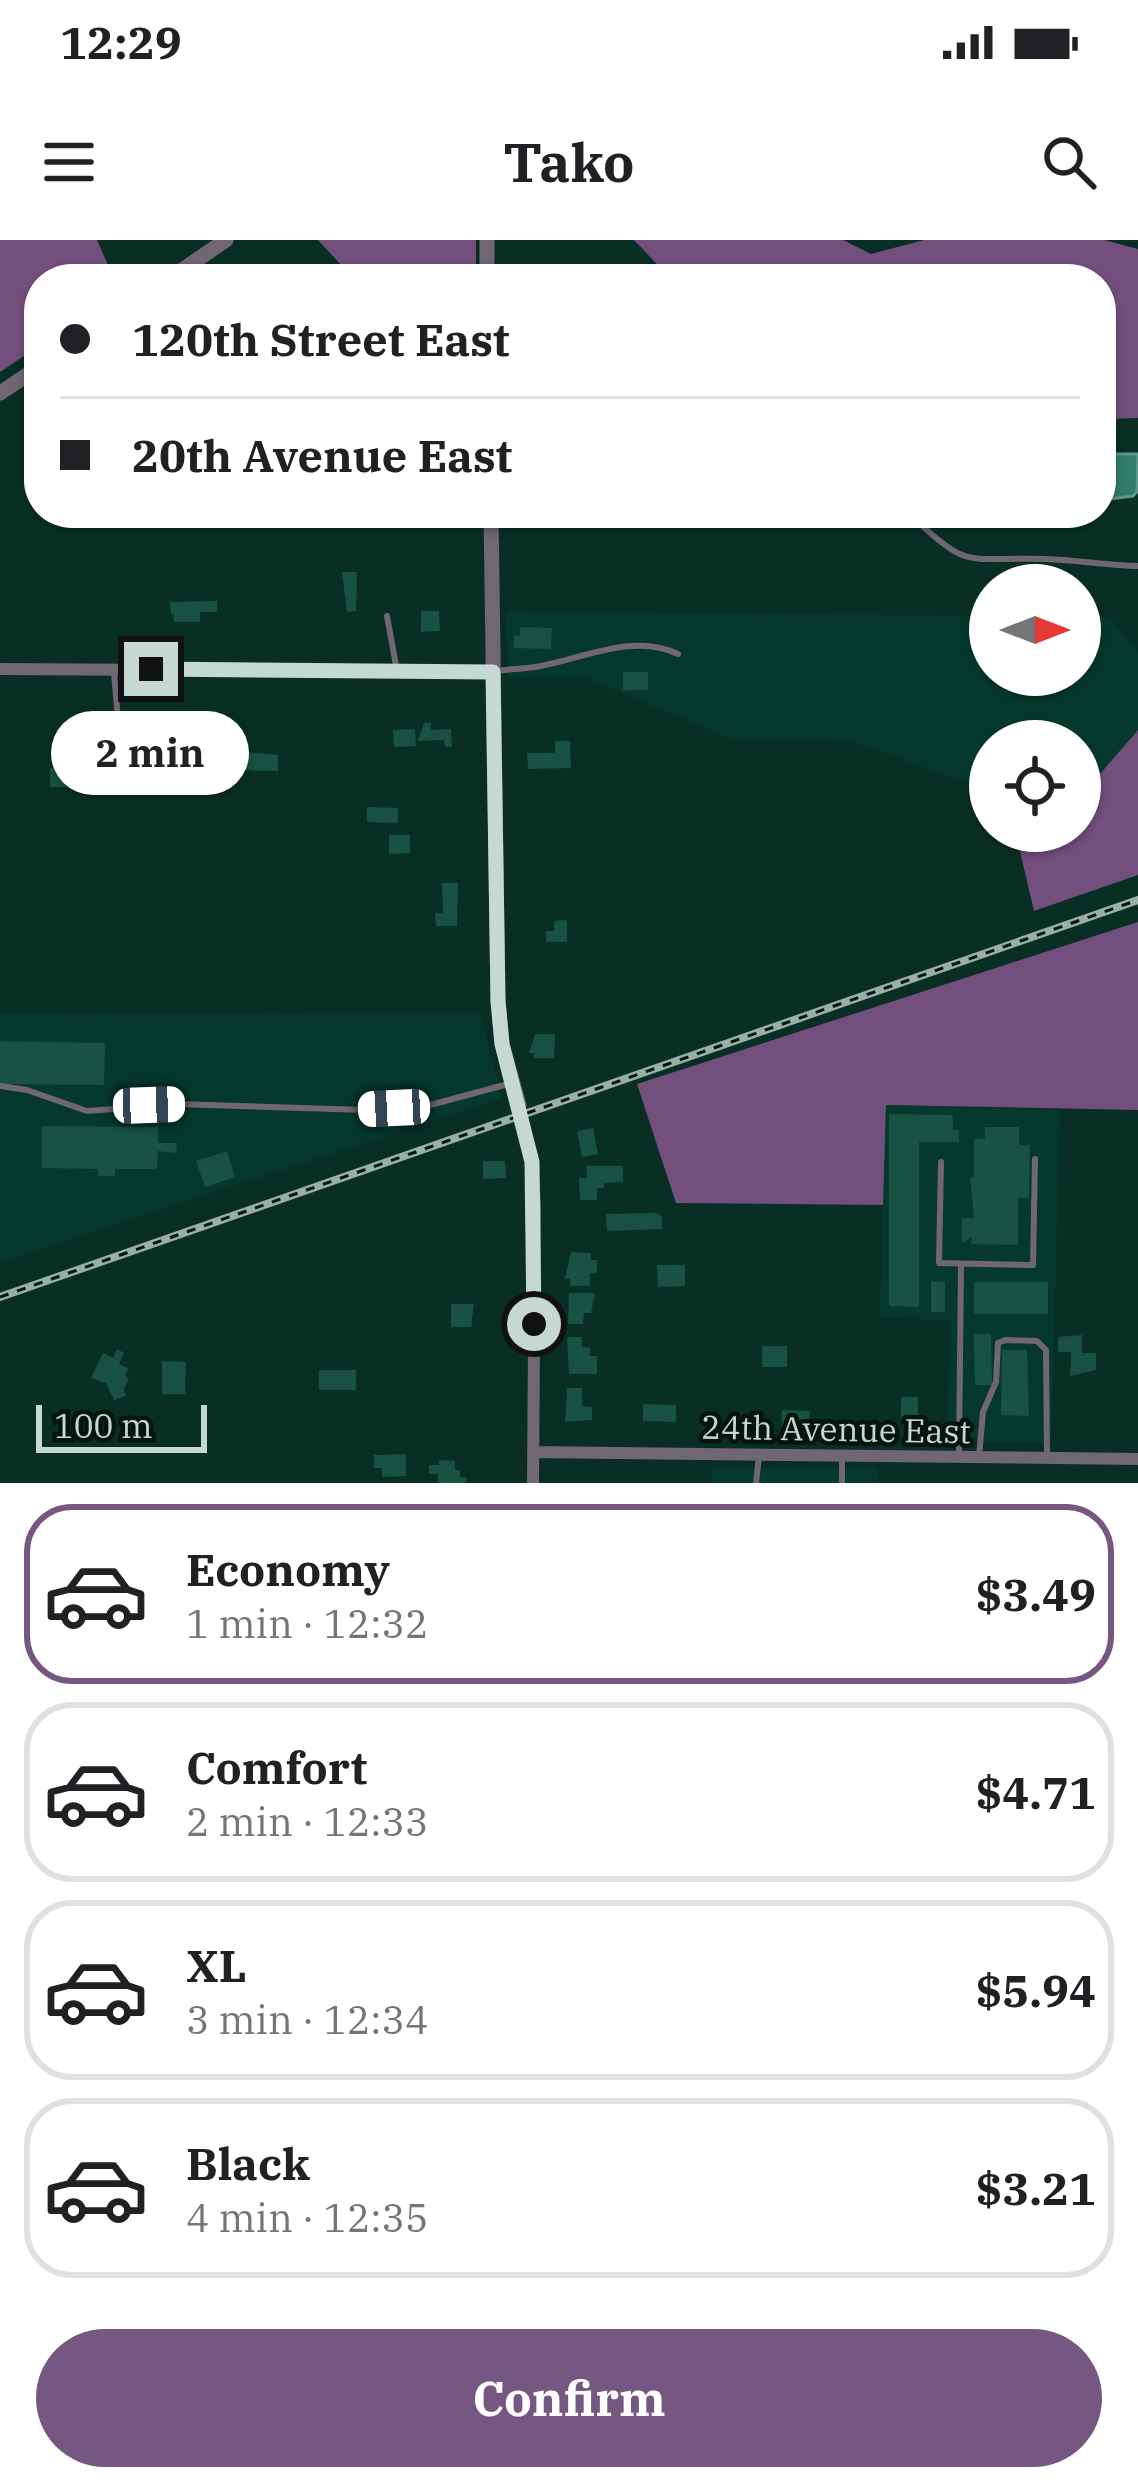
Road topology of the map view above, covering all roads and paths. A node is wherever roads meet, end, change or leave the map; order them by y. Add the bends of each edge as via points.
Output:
1 (226, 240) edge
2 (191, 264) edge
3 (491, 528) edge
4 (923, 528) edge
5 (1138, 566) edge
6 (387, 616) dead end
7 (678, 653) dead end
8 (0, 669) edge
9 (115, 669) junction
10 (397, 671) junction
11 (493, 672) junction
12 (119, 732) dead end
13 (512, 1083) junction
14 (0, 1086) edge
15 (519, 1105) joint
16 (1035, 1159) dead end
17 (941, 1162) dead end
18 (961, 1264) junction
19 (533, 1452) junction
20 (759, 1456) junction
21 (842, 1456) junction
22 (959, 1457) junction
23 (979, 1457) junction
24 (1047, 1458) junction
25 (1138, 1459) edge
26 (532, 1483) edge
27 (757, 1483) edge
28 (842, 1483) edge

1 - 2 street
3 - 11 street
4 - 5 lane via 981,562
6 - 10 lane
7 - 11 lane via 634,646
8 - 9 street
9 - 10 street
9 - 12 lane
10 - 11 street
11 - 13 street via 498,1001
13 - 14 lane via 423,1107 366,1110 176,1104 87,1111
13 - 15 street
15 - 19 street via 535,1206
16 - 18 lane via 1034,1264
17 - 18 lane via 939,1263
18 - 22 lane
19 - 20 street, 24th Avenue East
19 - 26 street
20 - 21 street, 24th Avenue East
20 - 27 lane
21 - 22 street, 24th Avenue East
21 - 28 lane
22 - 23 street, 24th Avenue East
23 - 24 street, 24th Avenue East
23 - 24 lane via 998,1343 1017,1340 1046,1350
24 - 25 street, 24th Avenue East

